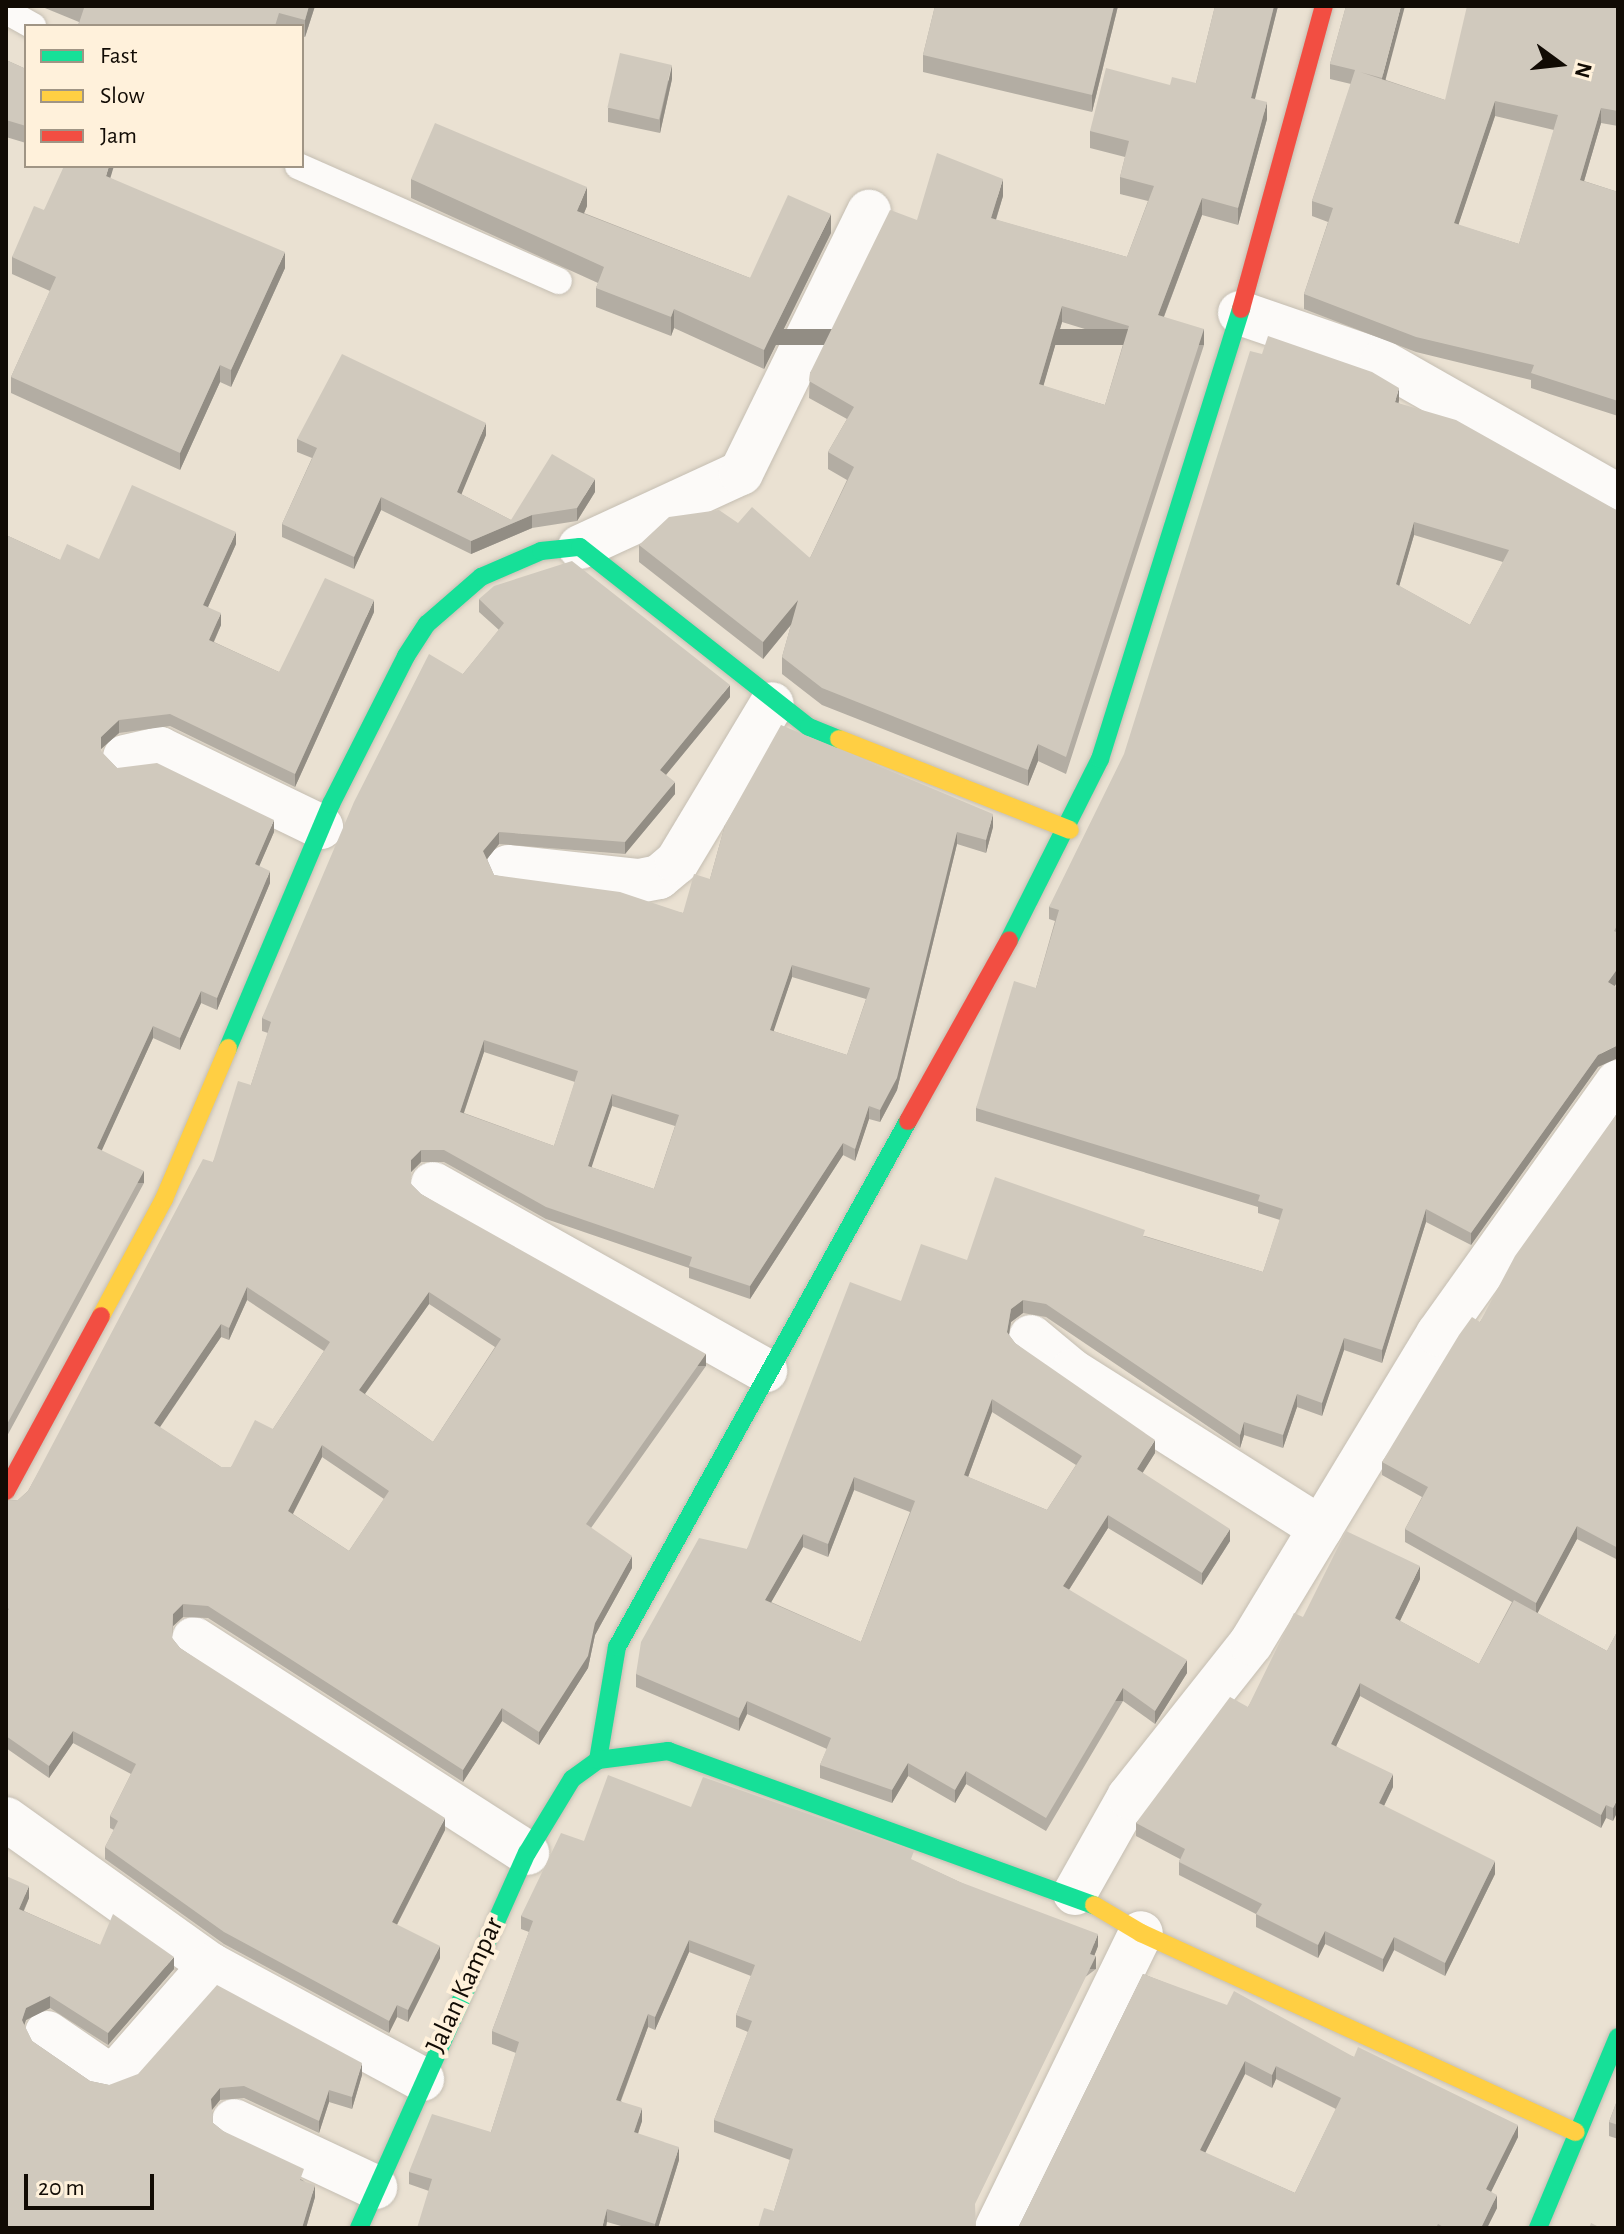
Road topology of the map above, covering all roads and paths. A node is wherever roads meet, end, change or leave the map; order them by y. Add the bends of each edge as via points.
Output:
1 (1324, 6) edge
2 (6, 11) edge
3 (29, 24) edge
4 (303, 168) edge
5 (869, 212) dead end
6 (559, 281) dead end
7 (1240, 313) junction
8 (1618, 496) edge
9 (580, 547) junction
10 (772, 704) junction
11 (125, 757) dead end
12 (321, 827) junction
13 (1070, 830) junction
14 (508, 867) dead end
15 (1618, 1082) edge
16 (433, 1184) dead end
17 (1031, 1337) dead end
18 (765, 1370) junction
19 (12, 1465) edge
20 (1320, 1528) junction
21 (194, 1639) dead end
22 (598, 1760) junction
23 (6, 1819) edge
24 (527, 1853) junction
25 (1075, 1893) junction
26 (1141, 1933) junction
27 (211, 1965) junction
28 (47, 2033) dead end
29 (1618, 2037) edge
30 (422, 2079) junction
31 (234, 2121) dead end
32 (1576, 2132) junction
33 (375, 2187) junction
34 (359, 2228) edge
35 (997, 2228) edge
36 (1538, 2228) edge

1 - 7 street
2 - 3 lane
4 - 6 lane
5 - 9 street via 741,473
7 - 8 street via 1382,362
7 - 13 street via 1100,759
9 - 10 street
9 - 12 street via 505,564 427,624
10 - 13 street via 827,737
10 - 14 street via 677,862 659,877 650,882
11 - 12 street via 160,749
12 - 19 street via 164,1199
13 - 18 street
15 - 20 street via 1438,1334
16 - 18 street
17 - 20 street via 1064,1366
18 - 22 street via 617,1647
20 - 25 street via 1251,1643 1129,1797
21 - 24 street
22 - 24 street, Jalan Kampar via 572,1779
22 - 25 street via 668,1751
23 - 27 street
24 - 30 street, Jalan Kampar
25 - 26 street
26 - 32 street
26 - 35 street
27 - 28 street via 120,2069 104,2072
27 - 30 street
29 - 32 street
30 - 33 street, Jalan Kampar
31 - 33 street
32 - 36 street
33 - 34 street, Jalan Kampar

